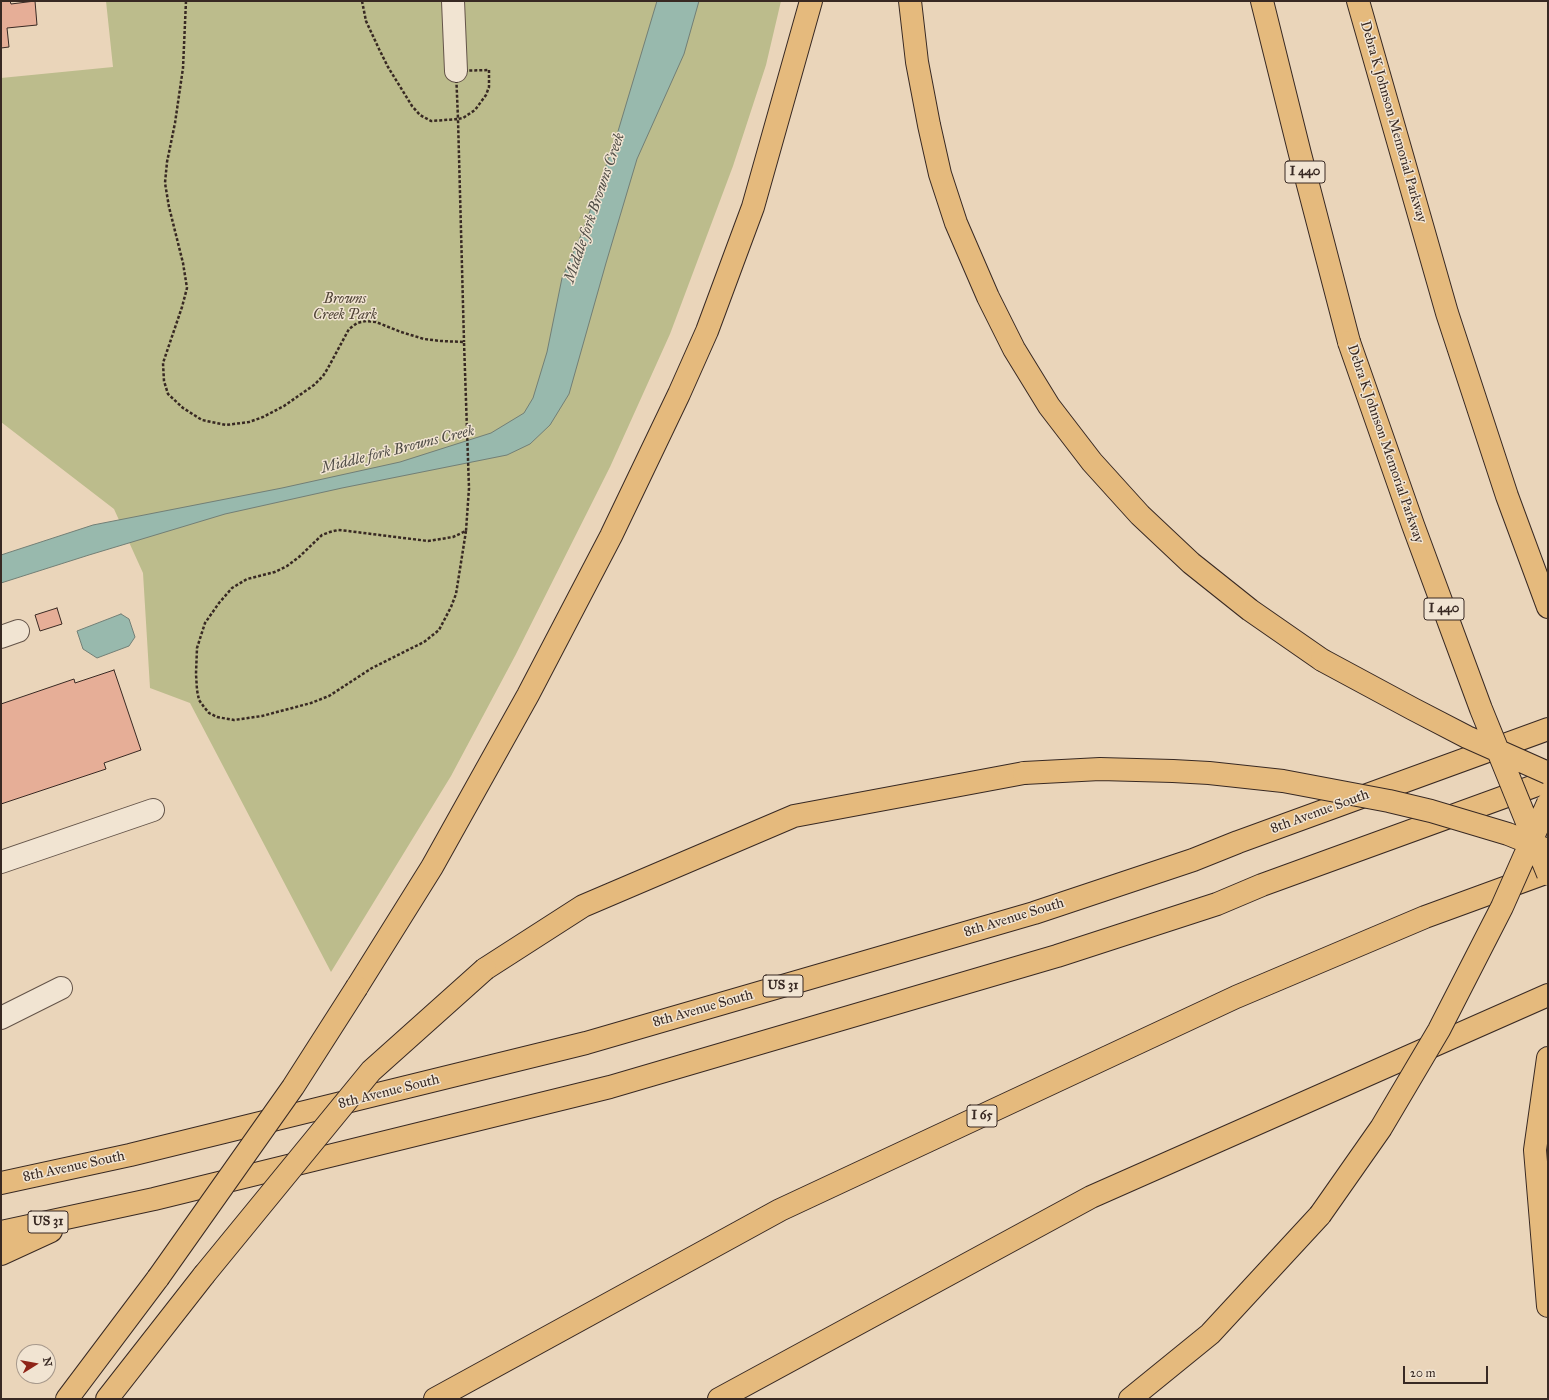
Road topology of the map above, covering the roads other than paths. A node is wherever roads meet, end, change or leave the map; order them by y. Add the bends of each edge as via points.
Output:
1 (453, 1) edge
2 (811, 1) edge
3 (910, 1) edge
4 (1262, 1) edge
5 (1358, 1) edge
6 (456, 71) dead end
7 (1548, 607) edge
8 (1548, 729) edge
9 (1548, 773) edge
10 (1548, 781) edge
11 (1548, 803) edge
12 (153, 810) dead end
13 (1548, 850) edge
14 (1, 862) edge
15 (1548, 873) edge
16 (61, 988) dead end
17 (1548, 995) edge
18 (1, 1018) edge
19 (1548, 1058) edge
20 (1, 1183) edge
21 (95, 1212) junction
22 (1, 1232) edge
23 (1, 1254) edge
24 (1548, 1306) edge
25 (67, 1399) edge
26 (107, 1399) edge
27 (435, 1399) edge
28 (719, 1399) edge
29 (1130, 1399) edge

1 - 6 street
2 - 25 main road, bridge via 753,207 707,331 611,536 528,695 432,867 293,1087 158,1278
3 - 9 main road, bridge via 917,62 929,125 940,174 956,223 988,297 1018,355 1049,406 1092,462 1140,515 1191,563 1250,610 1322,660 1406,706
4 - 15 main road, Debra K Johnson Memorial Parkway / I 440, bridge via 1349,342 1478,702
5 - 7 main road, Debra K Johnson Memorial Parkway via 1447,313 1506,496
8 - 20 main road, 8th Avenue South / US 31 via 1193,860 1018,917 586,1043 130,1155
10 - 21 main road, US 31 via 1262,885 1217,904 1057,956 610,1087
11 - 29 main road, bridge via 1502,907 1439,1030 1381,1128 1320,1215 1210,1334
12 - 14 street
13 - 26 main road, bridge via 1508,834 1389,801 1283,781 1173,771 1100,769 1024,773 794,816 583,906 485,969 371,1072 204,1275
15 - 27 main road, I 65 via 1425,917 1236,998 780,1210
16 - 18 street
17 - 28 main road via 1091,1196
19 - 24 main road via 1535,1150
21 - 22 main road, US 31
21 - 23 main road

